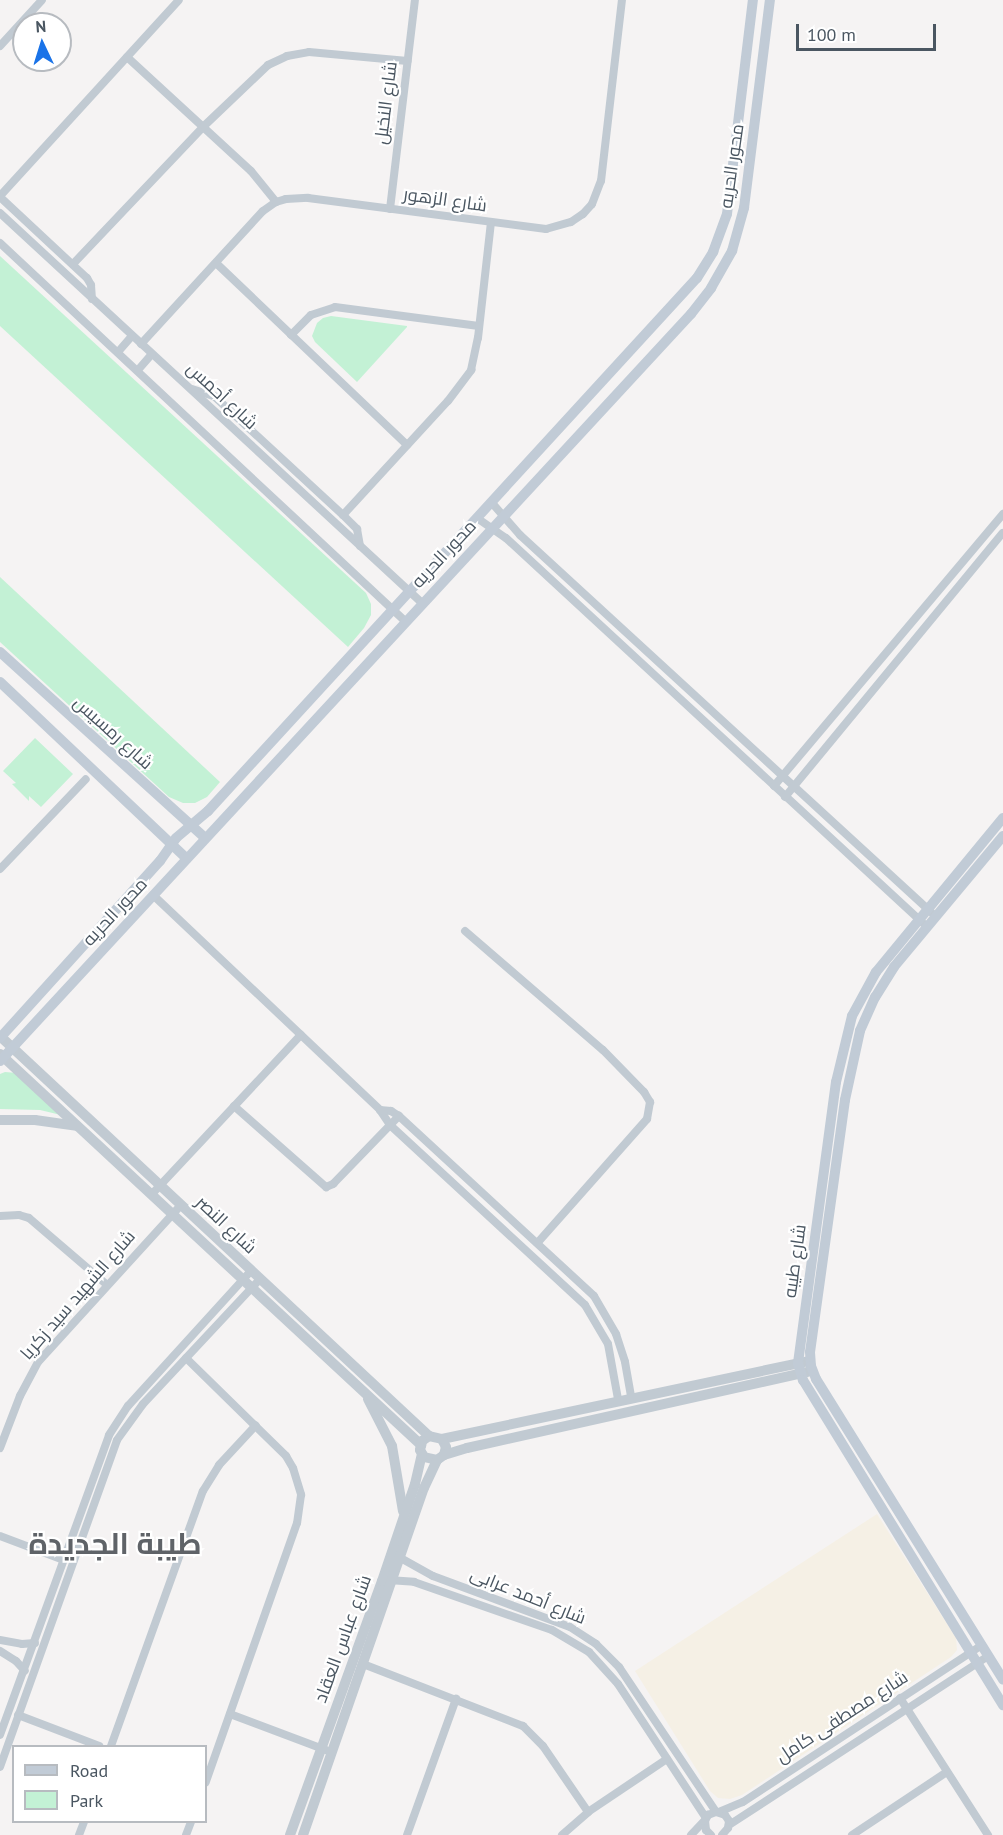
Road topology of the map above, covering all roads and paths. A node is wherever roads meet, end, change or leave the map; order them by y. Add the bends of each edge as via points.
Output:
1 (42, 0) edge
2 (179, 0) edge
3 (415, 0) edge
4 (622, 0) edge
5 (753, 0) edge
6 (770, 0) edge
7 (0, 46) edge
8 (127, 57) junction
9 (408, 61) junction
10 (204, 126) junction
11 (0, 196) edge
12 (276, 202) junction
13 (390, 209) junction
14 (0, 213) edge
15 (490, 223) junction
16 (0, 243) edge
17 (216, 262) junction
18 (73, 264) junction
19 (92, 299) junction
20 (479, 326) junction
21 (291, 335) junction
22 (132, 336) junction
23 (141, 344) junction
24 (118, 352) junction
25 (152, 354) junction
26 (138, 370) junction
27 (191, 389) junction
28 (406, 445) junction
29 (492, 502) junction
30 (1003, 514) edge
31 (343, 515) junction
32 (502, 516) junction
33 (477, 518) junction
34 (492, 527) junction
35 (1003, 532) edge
36 (360, 546) junction
37 (410, 592) junction
38 (422, 603) junction
39 (393, 610) junction
40 (405, 621) junction
41 (0, 652) edge
42 (0, 682) edge
43 (783, 776) junction
44 (86, 779) dead end
45 (774, 786) junction
46 (794, 786) junction
47 (785, 797) junction
48 (1003, 818) edge
49 (191, 825) junction
50 (1003, 836) edge
51 (205, 838) junction
52 (172, 844) junction
53 (187, 859) junction
54 (2, 864) edge
55 (153, 895) junction
56 (123, 902) junction
57 (926, 909) junction
58 (135, 914) junction
59 (935, 917) junction
60 (918, 919) junction
61 (927, 927) junction
62 (465, 931) dead end
63 (301, 1035) junction
64 (0, 1037) edge
65 (12, 1048) junction
66 (1, 1057) edge
67 (234, 1106) junction
68 (380, 1110) junction
69 (399, 1116) junction
70 (87, 1117) junction
71 (0, 1120) edge
72 (390, 1125) junction
73 (79, 1126) junction
74 (156, 1189) junction
75 (177, 1209) junction
76 (0, 1216) edge
77 (538, 1242) junction
78 (247, 1275) junction
79 (256, 1283) junction
80 (106, 1284) junction
81 (186, 1358) junction
82 (811, 1366) junction
83 (799, 1368) junction
84 (362, 1388) junction
85 (631, 1397) junction
86 (618, 1399) junction
87 (256, 1425) junction
88 (429, 1436) junction
89 (442, 1439) junction
90 (0, 1448) edge
91 (421, 1449) junction
92 (440, 1458) junction
93 (404, 1515) junction
94 (0, 1536) edge
95 (396, 1555) junction
96 (64, 1560) junction
97 (387, 1580) junction
98 (0, 1640) edge
99 (44, 1640) junction
100 (33, 1643) junction
101 (982, 1646) junction
102 (0, 1651) edge
103 (988, 1656) junction
104 (974, 1658) junction
105 (363, 1664) junction
106 (23, 1669) junction
107 (30, 1680) junction
108 (1003, 1680) edge
109 (900, 1698) junction
110 (456, 1700) junction
111 (1003, 1705) edge
112 (907, 1708) junction
113 (230, 1714) junction
114 (18, 1715) junction
115 (0, 1735) edge
116 (96, 1745) edge
117 (111, 1745) edge
118 (320, 1748) junction
119 (332, 1752) junction
120 (667, 1759) junction
121 (0, 1767) edge
122 (947, 1772) junction
123 (207, 1779) edge
124 (588, 1812) junction
125 (717, 1812) junction
126 (705, 1819) junction
127 (728, 1831) edge
128 (290, 1835) edge
129 (303, 1835) edge
130 (407, 1835) edge
131 (562, 1835) edge
132 (691, 1835) edge
133 (711, 1835) edge
134 (852, 1835) edge
135 (988, 1835) edge

1 - 7 street
2 - 8 street
3 - 9 street, شارع النخيل
4 - 15 street, شارع الزهور via 603,166 592,204 572,222 559,227
5 - 29 main road, محور الحريه via 729,204 714,252 679,301
6 - 32 main road, محور الحريه via 744,208 728,260 691,314
8 - 10 street
8 - 11 street
9 - 10 street via 309,52 287,56 260,72
9 - 13 street, شارع النخيل
10 - 12 street via 251,171
10 - 18 street
11 - 18 street
12 - 13 street, شارع الزهور via 297,198
12 - 17 street
13 - 15 street, شارع الزهور
14 - 19 street, شارع أحمس
15 - 20 street
16 - 24 street
17 - 21 street
17 - 23 street
18 - 19 street via 89,280
19 - 22 street, شارع أحمس
20 - 21 street via 335,307 311,315
20 - 28 street via 474,360 465,379
21 - 28 street
22 - 23 street, شارع أحمس
22 - 24 street
23 - 25 street, شارع أحمس
24 - 26 street
25 - 26 street
25 - 27 street, شارع أحمس
26 - 39 street
27 - 31 street via 214,396
27 - 36 street, شارع أحمس
28 - 31 street
29 - 32 street
29 - 33 main road, محور الحريه
30 - 43 street
31 - 36 street via 357,529
32 - 34 main road, محور الحريه
32 - 43 street
33 - 34 street
33 - 37 main road, محور الحريه
34 - 38 main road, محور الحريه
34 - 45 street
35 - 46 street
36 - 37 street, شارع أحمس
37 - 38 street, شارع أحمس
37 - 39 main road, محور الحريه
38 - 40 main road, محور الحريه
39 - 40 street
39 - 49 main road, محور الحريه
40 - 51 main road, محور الحريه
41 - 49 main road, شارع رمسيس
42 - 52 main road
43 - 45 street
43 - 46 street
44 - 54 street
45 - 47 street
46 - 47 street
46 - 57 street
47 - 60 street
48 - 57 main road, شارع طيبه
49 - 51 main road, شارع رمسيس
49 - 52 main road, محور الحريه
50 - 59 main road, شارع طيبه
51 - 53 main road, محور الحريه
52 - 53 main road
52 - 56 main road, محور الحريه
53 - 55 main road, محور الحريه
55 - 58 main road, محور الحريه
55 - 63 street
56 - 58 main road
56 - 64 main road, محور الحريه
57 - 59 street
57 - 60 main road, شارع طيبه
58 - 65 main road, محور الحريه
59 - 61 main road, شارع طيبه
60 - 61 street
60 - 83 main road, شارع طيبه via 867,986 847,1031 833,1100
61 - 82 main road, شارع طيبه via 894,966 875,997 855,1050 843,1109
62 - 77 street via 603,1050 650,1102 647,1119
63 - 67 street
63 - 68 street
64 - 65 street, شارع النصر
65 - 66 main road, محور الحريه
65 - 70 street, شارع النصر
66 - 73 street, شارع النصر
67 - 72 street via 326,1187
67 - 74 street
68 - 69 street
68 - 72 street
69 - 72 street
69 - 77 street
70 - 73 street
70 - 74 street, شارع النصر
71 - 73 street
72 - 86 street via 585,1305 608,1344
73 - 74 street, شارع النصر
74 - 75 street, شارع النصر
75 - 78 street, شارع النصر
75 - 80 street, شارع الشهيد سيد زكريا
76 - 80 street via 29,1218
77 - 85 street via 585,1285 603,1308 621,1347
78 - 79 street, شارع النصر
78 - 96 street via 114,1425 99,1456
79 - 81 street
79 - 84 street, شارع النصر
79 - 88 street, شارع النصر
80 - 90 street, شارع الشهيد سيد زكريا via 35,1367
81 - 87 street
81 - 99 street via 136,1412 117,1440
82 - 83 street
82 - 101 main road
83 - 85 street
83 - 92 street
83 - 104 main road
84 - 91 street, شارع النصر
84 - 93 street via 392,1446
85 - 86 street
86 - 89 street
87 - 113 street via 293,1468 301,1495 300,1509
87 - 117 street via 219,1464 203,1491
88 - 89 street
88 - 91 street
89 - 92 street via 446,1447
91 - 92 street via 428,1460
91 - 93 street, شارع عباس العقاد
92 - 95 street, شارع عباس العقاد
93 - 95 street, شارع عباس العقاد
94 - 96 street
95 - 97 street, شارع عباس العقاد
95 - 125 street, شارع أحمد عرابى via 433,1576 570,1627 596,1644 619,1667
96 - 100 street
97 - 105 street, شارع عباس العقاد
97 - 118 street, شارع عباس العقاد
97 - 120 street, شارع أحمد عرابى via 422,1584 578,1643 610,1672
98 - 100 street
99 - 100 street
99 - 107 street
100 - 106 street
101 - 103 main road
101 - 104 street, شارع مصطفى كامل
102 - 106 street
103 - 104 street, شارع مصطفى كامل
103 - 108 main road
104 - 109 street, شارع مصطفى كامل
104 - 111 main road
104 - 112 street, شارع مصطفى كامل
105 - 110 street
105 - 119 street, شارع عباس العقاد
106 - 107 street
106 - 115 street
107 - 114 street
109 - 112 street
109 - 125 street, شارع مصطفى كامل via 743,1802
110 - 124 street via 531,1731
110 - 130 street
112 - 122 street
112 - 127 street, شارع مصطفى كامل
113 - 118 street
113 - 123 street
114 - 116 street
114 - 121 street
118 - 119 street
118 - 128 street, شارع عباس العقاد
119 - 129 street, شارع عباس العقاد
120 - 124 street
120 - 126 street, شارع أحمد عرابى
122 - 134 street
122 - 135 street
124 - 131 street
125 - 126 street, شارع مصطفى كامل
125 - 127 street, شارع أحمد عرابى via 727,1818
126 - 132 street
126 - 133 street, شارع أحمد عرابى

